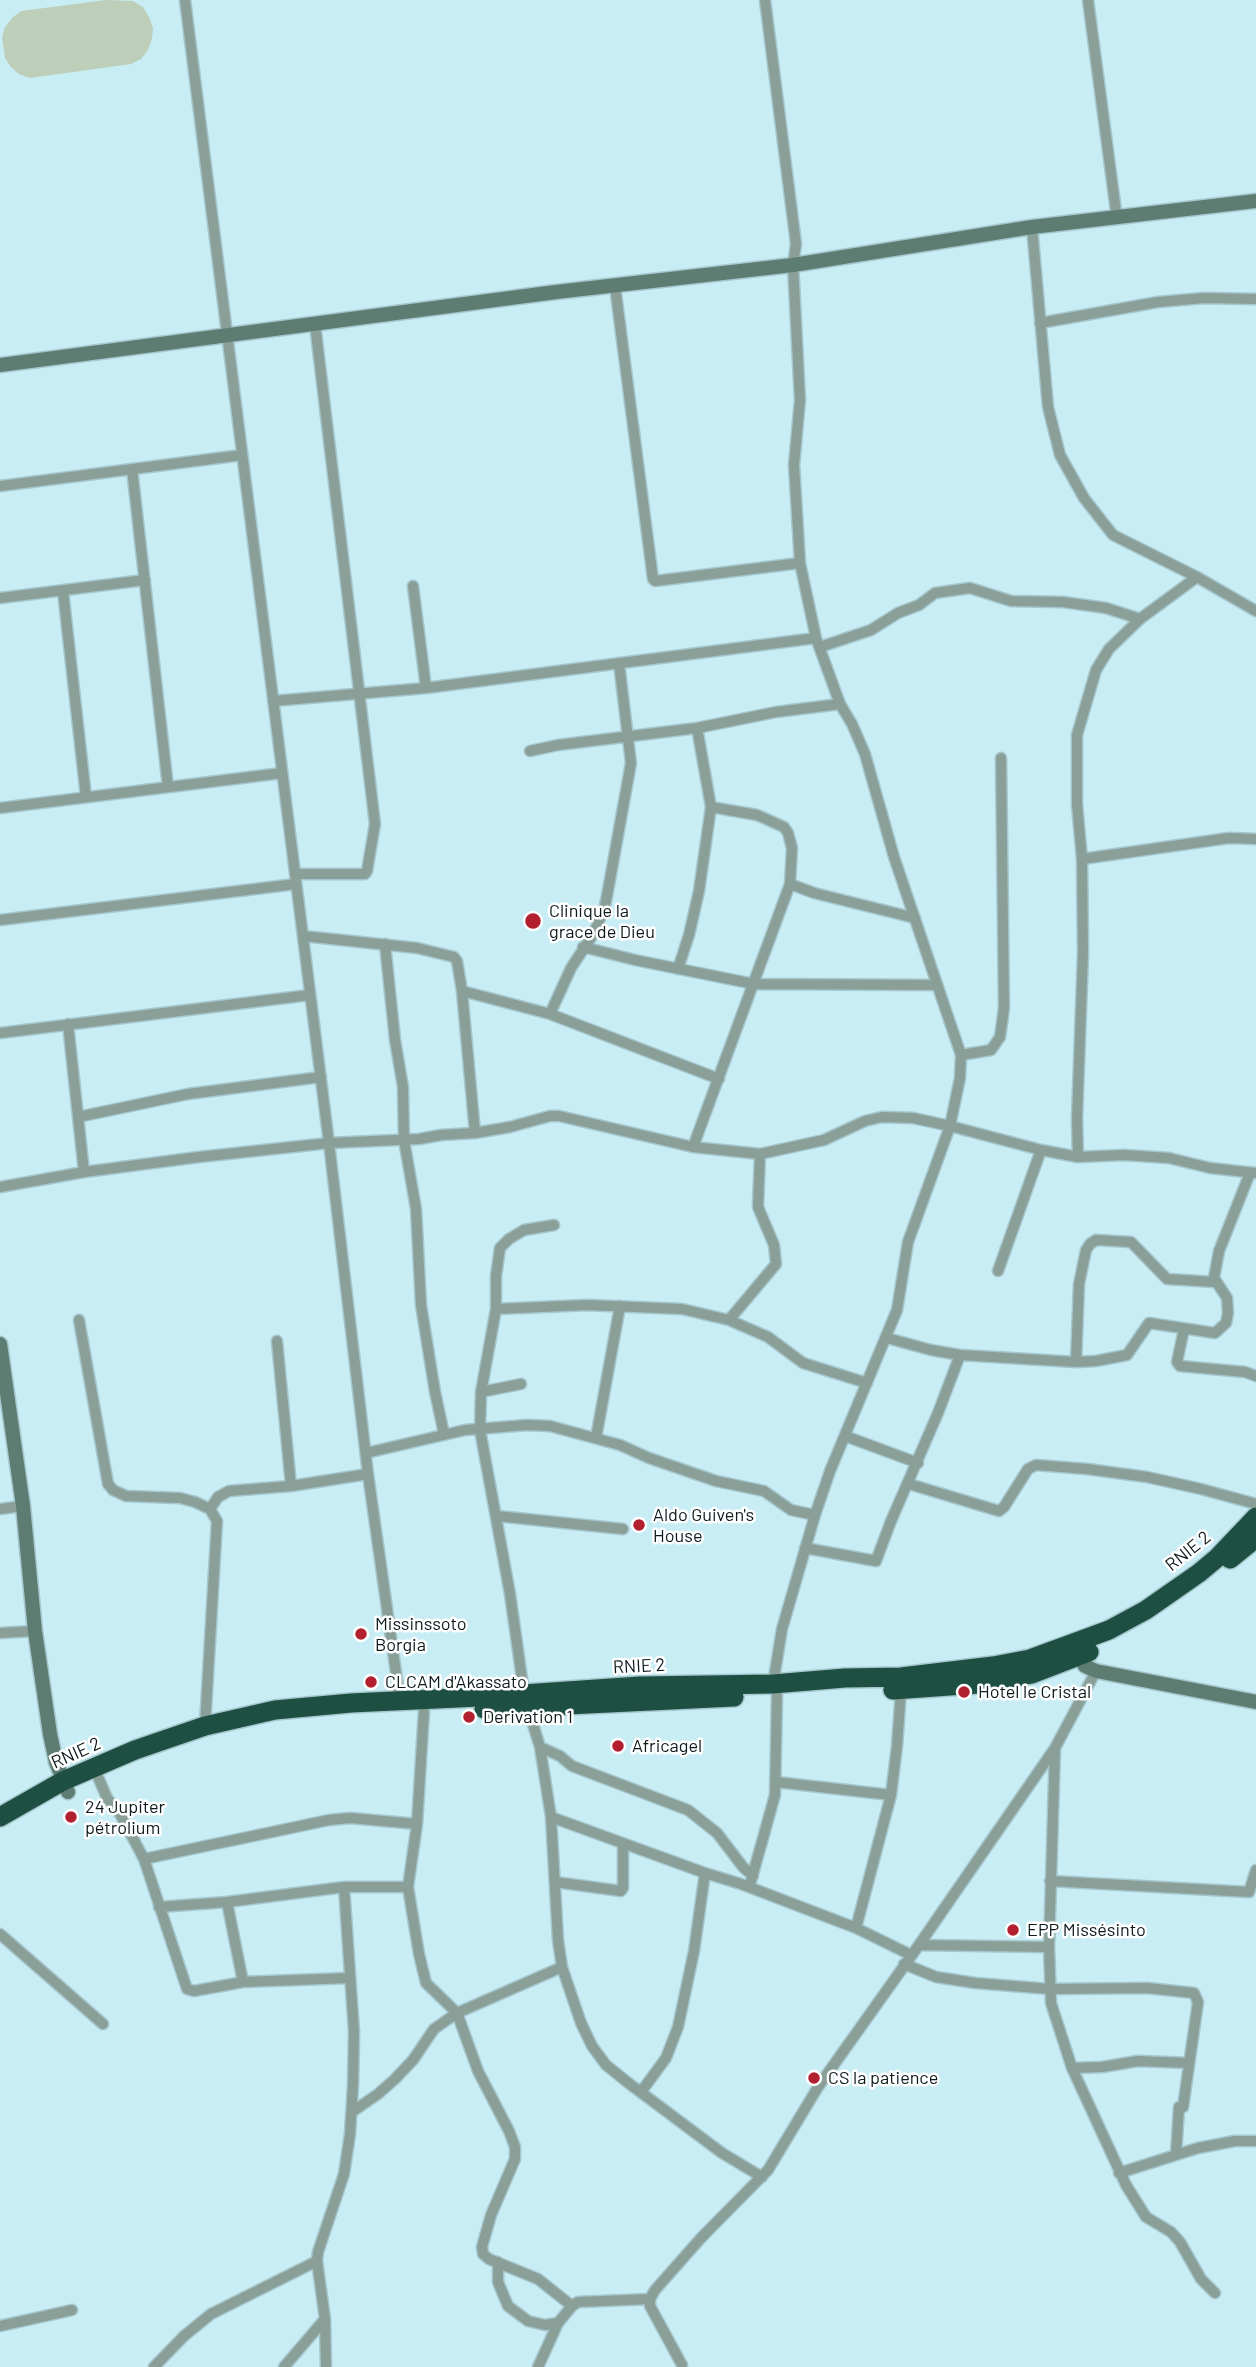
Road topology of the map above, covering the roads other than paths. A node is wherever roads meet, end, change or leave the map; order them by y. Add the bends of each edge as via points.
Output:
1 (185, 0) edge
2 (765, 0) edge
3 (1088, 0) edge
4 (1256, 201) edge
5 (1118, 219) junction
6 (1032, 228) junction
7 (793, 265) junction
8 (615, 286) junction
9 (1256, 299) edge
10 (1041, 323) junction
11 (315, 324) junction
12 (227, 336) junction
13 (0, 365) edge
14 (242, 455) junction
15 (132, 469) junction
16 (0, 486) edge
17 (800, 563) junction
18 (1197, 578) junction
19 (145, 580) junction
20 (413, 586) dead end
21 (63, 591) junction
22 (0, 598) edge
23 (1256, 611) edge
24 (1140, 619) junction
25 (818, 643) junction
26 (620, 663) junction
27 (426, 688) junction
28 (358, 695) junction
29 (273, 701) junction
30 (840, 704) junction
31 (697, 728) junction
32 (629, 736) junction
33 (530, 751) dead end
34 (1001, 758) dead end
35 (282, 773) junction
36 (168, 787) junction
37 (86, 797) junction
38 (711, 807) junction
39 (0, 808) edge
40 (1256, 839) edge
41 (1082, 859) junction
42 (295, 879) junction
43 (790, 884) junction
44 (915, 918) junction
45 (0, 920) edge
46 (303, 936) junction
47 (385, 944) junction
48 (583, 947) junction
49 (678, 969) junction
50 (754, 984) junction
51 (936, 985) junction
52 (462, 991) junction
53 (310, 995) junction
54 (550, 1014) junction
55 (68, 1024) junction
56 (0, 1033) edge
57 (961, 1055) junction
58 (321, 1077) junction
59 (719, 1079) junction
60 (78, 1117) junction
61 (950, 1126) junction
62 (475, 1133) junction
63 (404, 1140) junction
64 (329, 1143) junction
65 (693, 1147) junction
66 (1041, 1150) junction
67 (760, 1154) junction
68 (1078, 1157) junction
69 (84, 1172) junction
70 (1253, 1173) edge
71 (0, 1187) edge
72 (554, 1224) dead end
73 (998, 1271) dead end
74 (1215, 1282) junction
75 (620, 1306) junction
76 (496, 1309) junction
77 (79, 1320) dead end
78 (729, 1320) junction
79 (1184, 1329) junction
80 (887, 1338) junction
81 (277, 1341) dead end
82 (0, 1344) edge
83 (960, 1355) junction
84 (1076, 1362) junction
85 (1256, 1376) edge
86 (867, 1383) junction
87 (521, 1384) dead end
88 (481, 1392) junction
89 (480, 1430) junction
90 (444, 1434) junction
91 (845, 1436) junction
92 (596, 1438) junction
93 (366, 1453) junction
94 (918, 1463) junction
95 (368, 1474) junction
96 (909, 1484) junction
97 (291, 1486) junction
98 (1256, 1504) edge
99 (23, 1506) junction
100 (210, 1508) junction
101 (0, 1509) edge
102 (814, 1515) junction
103 (497, 1516) junction
104 (1256, 1517) edge
105 (623, 1529) dead end
106 (1256, 1538) edge
107 (805, 1548) junction
108 (35, 1631) junction
109 (0, 1633) edge
110 (1076, 1651) junction
111 (1096, 1671) junction
112 (775, 1690) junction
113 (901, 1690) junction
114 (400, 1701) junction
115 (526, 1701) junction
116 (1256, 1702) edge
117 (424, 1711) junction
118 (205, 1726) junction
119 (540, 1747) junction
120 (1055, 1748) junction
121 (98, 1777) junction
122 (776, 1782) junction
123 (65, 1786) junction
124 (891, 1795) junction
125 (0, 1817) edge
126 (551, 1817) junction
127 (417, 1824) junction
128 (0, 1832) edge
129 (623, 1844) junction
130 (144, 1859) junction
131 (1256, 1870) edge
132 (705, 1873) junction
133 (1050, 1881) junction
134 (555, 1882) junction
135 (751, 1882) junction
136 (345, 1887) junction
137 (408, 1887) junction
138 (1253, 1893) edge
139 (227, 1902) junction
140 (159, 1907) junction
141 (856, 1928) junction
142 (0, 1934) edge
143 (919, 1945) junction
144 (1049, 1947) junction
145 (907, 1959) junction
146 (562, 1967) junction
147 (349, 1978) junction
148 (243, 1982) junction
149 (1050, 1989) junction
150 (457, 2013) junction
151 (103, 2024) dead end
152 (1189, 2063) junction
153 (1072, 2068) junction
154 (641, 2092) junction
155 (352, 2112) junction
156 (1256, 2141) edge
157 (1177, 2154) junction
158 (1119, 2173) junction
159 (762, 2178) junction
160 (317, 2261) junction
161 (498, 2262) junction
162 (1214, 2293) dead end
163 (650, 2299) junction
164 (572, 2306) junction
165 (72, 2310) dead end
166 (324, 2319) junction
167 (558, 2323) junction
168 (0, 2326) edge
169 (682, 2365) edge
170 (154, 2367) edge
171 (285, 2367) edge
172 (326, 2367) edge
173 (538, 2367) edge

1 - 12 street
2 - 7 street via 796,244
3 - 5 street
4 - 5 street
5 - 6 street
6 - 7 street
6 - 10 street
7 - 8 street
7 - 17 street via 800,395 794,465
8 - 11 street
8 - 17 street via 653,579
9 - 10 street via 1158,302
10 - 18 street via 1048,407 1060,455 1084,498 1113,535
11 - 12 street
11 - 28 street
12 - 13 street
12 - 14 street
14 - 15 street
14 - 29 street
15 - 16 street
15 - 19 street
17 - 25 street
18 - 23 street
18 - 24 street
19 - 21 street
19 - 36 street
20 - 27 street
21 - 22 street
21 - 37 street
24 - 25 street via 1063,602 1011,601 970,588 935,593 868,631
24 - 41 street via 1109,649 1096,670 1077,736
25 - 26 street
25 - 30 street
26 - 27 street
26 - 32 street
27 - 28 street
28 - 29 street
28 - 42 street via 375,817 367,870 362,875
29 - 35 street
30 - 31 street
30 - 44 street via 865,754
31 - 32 street
31 - 38 street
32 - 33 street
32 - 48 street via 629,782 605,906
34 - 57 street via 1004,1008 1000,1037 991,1050
35 - 36 street
35 - 42 street
36 - 37 street
37 - 39 street
38 - 43 street via 757,815 784,827 792,848
38 - 49 street via 699,891
40 - 41 street via 1215,840
41 - 68 street
42 - 45 street
42 - 46 street
43 - 44 street
43 - 50 street
44 - 51 street
46 - 47 street
46 - 53 street
47 - 52 street via 454,957
47 - 63 street via 403,1087
48 - 49 street
48 - 54 street
49 - 50 street
50 - 51 street
50 - 59 street
51 - 57 street
52 - 54 street
52 - 62 street
53 - 55 street
53 - 58 street
54 - 59 street
55 - 56 street
55 - 60 street
57 - 61 street
58 - 60 street via 188,1094
58 - 64 street
59 - 65 street
60 - 69 street
61 - 66 street
61 - 67 street via 882,1117 824,1140
61 - 80 street via 908,1242 897,1310
62 - 63 street
62 - 65 street via 559,1116
63 - 64 street
63 - 90 street via 416,1209 424,1329
64 - 69 street
64 - 93 street
65 - 67 street
66 - 68 street
66 - 73 street
67 - 78 street via 758,1207 774,1245 776,1265
68 - 70 street via 1124,1154 1169,1158
69 - 71 street
70 - 74 street via 1219,1251
72 - 76 street via 524,1230 500,1248
74 - 79 street via 1228,1302 1226,1323 1215,1333
74 - 84 street via 1167,1279 1131,1242 1096,1240 1086,1250 1079,1284
75 - 76 street
75 - 78 street via 682,1309
75 - 92 street
76 - 88 street
77 - 100 street via 108,1483 126,1496 180,1498
78 - 86 street via 768,1337 803,1363
79 - 84 street via 1149,1323 1127,1355
79 - 85 street via 1180,1366
80 - 83 street
80 - 86 street
81 - 97 street
82 - 99 street
83 - 84 street
83 - 94 street
86 - 91 street
87 - 88 street
88 - 89 street
89 - 90 street
89 - 92 street via 550,1426
89 - 103 street
90 - 93 street
91 - 94 street
91 - 102 street
92 - 102 street via 716,1481 764,1491 791,1510
93 - 95 street
94 - 96 street
95 - 97 street
95 - 114 street
96 - 98 street via 999,1511 1028,1469 1036,1465 1147,1478
96 - 107 street via 876,1561
97 - 100 street via 229,1491
99 - 101 street
99 - 108 street
100 - 118 street via 217,1521
102 - 107 street
103 - 105 street
103 - 115 street
104 - 110 highway, RNIE 2 / RNIE 2 via 1199,1573
106 - 110 highway, RNIE 2 / RNIE 2 via 1151,1621 1115,1641
107 - 112 street via 782,1629
108 - 109 street
108 - 123 street via 53,1749
110 - 111 street via 1084,1665
110 - 112 highway, RNIE 2 / RNIE 2 via 993,1666 901,1677 845,1678
110 - 113 highway, RNIE 2 / RNIE 2 via 1032,1674
111 - 116 street
111 - 120 street
112 - 113 highway, RNIE 2 / RNIE 2
112 - 115 highway, RNIE 2 / RNIE 2 via 640,1686
112 - 122 street
113 - 124 street
114 - 115 highway, RNIE 2 / RNIE 2
114 - 118 highway, RNIE 2 / RNIE 2 via 275,1710
115 - 117 highway, RNIE 2 / RNIE 2
115 - 119 street
117 - 121 highway, RNIE 2 / RNIE 2 via 244,1727 175,1745
117 - 127 street
118 - 123 highway, RNIE 2 / RNIE 2 via 135,1750
119 - 126 street
119 - 135 street via 572,1766 688,1810 717,1833
120 - 133 street
120 - 143 street
121 - 123 highway, RNIE 2 / RNIE 2
121 - 130 street
122 - 124 street
122 - 135 street
123 - 125 highway, RNIE 2 / RNIE 2
123 - 128 highway, RNIE 2 / RNIE 2
124 - 141 street
126 - 129 street
126 - 134 street
127 - 130 street via 329,1820
127 - 137 street
129 - 132 street
129 - 134 street via 621,1891
130 - 140 street
131 - 138 street
132 - 135 street
132 - 154 street via 678,2027 666,2058
133 - 138 street
133 - 144 street
134 - 146 street
135 - 141 street
136 - 137 street
136 - 139 street
136 - 147 street
137 - 150 street via 426,1983
139 - 140 street
139 - 148 street
140 - 148 street via 187,1989
141 - 145 street
142 - 151 street
143 - 144 street
143 - 145 street
144 - 149 street
145 - 149 street via 951,1981
145 - 159 street via 818,2087
146 - 150 street
146 - 154 street via 592,2046 606,2065
147 - 148 street
147 - 155 street via 354,2032
149 - 152 street via 1147,1988 1194,1993 1198,2002
149 - 153 street
150 - 155 street via 434,2029 395,2078
150 - 161 street via 478,2071 515,2147 516,2159 482,2247 483,2254
152 - 153 street via 1138,2061
152 - 157 street via 1183,2108 1179,2107
153 - 158 street
154 - 159 street
155 - 160 street via 344,2174
156 - 157 street
157 - 158 street
158 - 162 street via 1146,2217 1180,2242
159 - 163 street via 669,2273
160 - 166 street
160 - 170 street via 211,2314
161 - 164 street via 538,2279
161 - 167 street via 498,2282 508,2306 528,2321
163 - 164 street via 584,2301
163 - 169 street via 653,2315
164 - 167 street
165 - 168 street
166 - 171 street
166 - 172 street
167 - 173 street

